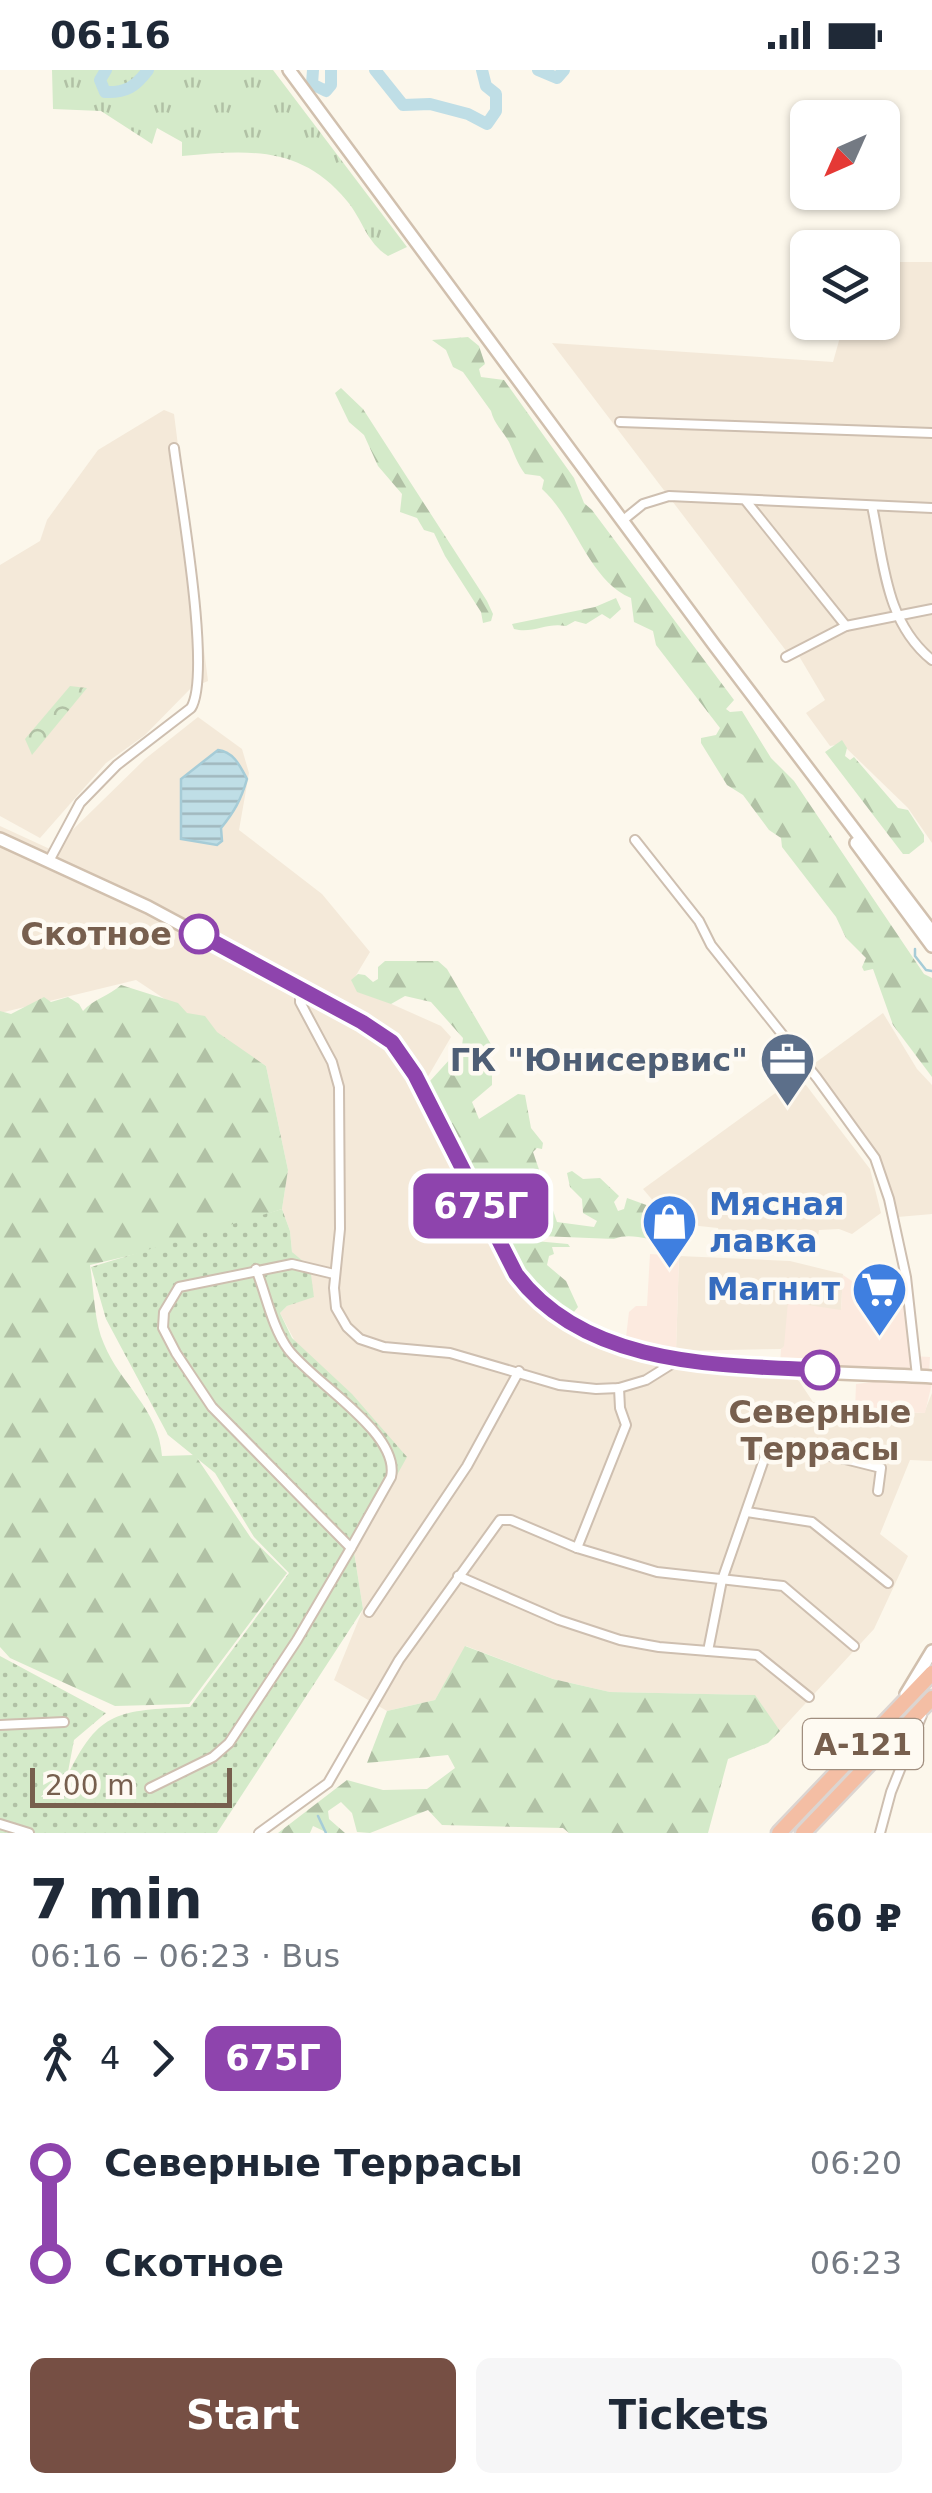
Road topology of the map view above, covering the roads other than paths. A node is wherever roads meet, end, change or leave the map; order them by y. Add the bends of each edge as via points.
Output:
1 (290, 70) edge
2 (620, 422) dead end
3 (932, 433) edge
4 (174, 448) dead end
5 (746, 502) junction
6 (872, 506) junction
7 (932, 508) edge
8 (622, 520) junction
9 (932, 609) edge
10 (895, 614) junction
11 (846, 626) junction
12 (786, 657) dead end
13 (932, 660) edge
14 (729, 665) junction
15 (0, 839) edge
16 (635, 840) dead end
17 (50, 861) junction
18 (932, 932) edge
19 (932, 946) edge
20 (300, 990) junction
21 (256, 1270) junction
22 (334, 1274) junction
23 (678, 1360) junction
24 (519, 1372) junction
25 (917, 1376) junction
26 (932, 1377) edge
27 (619, 1388) junction
28 (878, 1491) dead end
29 (746, 1512) junction
30 (351, 1548) junction
31 (577, 1548) junction
32 (458, 1576) junction
33 (722, 1580) junction
34 (888, 1583) dead end
35 (369, 1612) dead end
36 (854, 1646) dead end
37 (708, 1651) junction
38 (932, 1651) edge
39 (932, 1674) edge
40 (809, 1697) dead end
41 (932, 1698) edge
42 (896, 1710) junction
43 (64, 1722) dead end
44 (0, 1725) edge
45 (150, 1788) dead end
46 (0, 1824) edge
47 (29, 1833) edge
48 (259, 1833) edge
49 (779, 1833) edge
50 (803, 1833) edge
51 (880, 1833) edge

1 - 8 main road
2 - 3 street
4 - 17 street via 194,609 197,698 80,803
5 - 6 street
5 - 8 street via 665,497
5 - 11 street
6 - 7 street
6 - 10 street
8 - 14 main road
9 - 10 street
10 - 11 street
10 - 13 street via 912,644
11 - 12 street
14 - 18 main road
14 - 19 main road
15 - 17 main road
16 - 25 street via 881,1171 906,1278
17 - 20 main road
20 - 22 street via 339,1087
20 - 23 main road via 392,1042 509,1262 543,1305 574,1326
21 - 22 street via 292,1264
21 - 30 street via 288,1350 390,1453 391,1477
21 - 30 street via 179,1287 164,1312 164,1328 212,1408
22 - 24 street via 336,1308 360,1339
23 - 25 main road
23 - 27 street
24 - 27 street via 560,1384
24 - 35 street
25 - 26 main road
27 - 31 street via 626,1424
28 - 29 street via 882,1468 768,1448
29 - 33 street
29 - 34 street via 812,1522
30 - 45 street via 229,1744
31 - 32 street via 500,1520
31 - 33 street via 657,1572
32 - 37 street via 620,1640
32 - 48 street via 399,1660 328,1783
33 - 36 street via 784,1586
33 - 37 street
37 - 40 street via 757,1655
38 - 42 main road
39 - 42 highway, А-121
41 - 50 highway, А-121
41 - 51 street via 914,1729
42 - 49 highway, А-121
43 - 44 street
46 - 47 street

